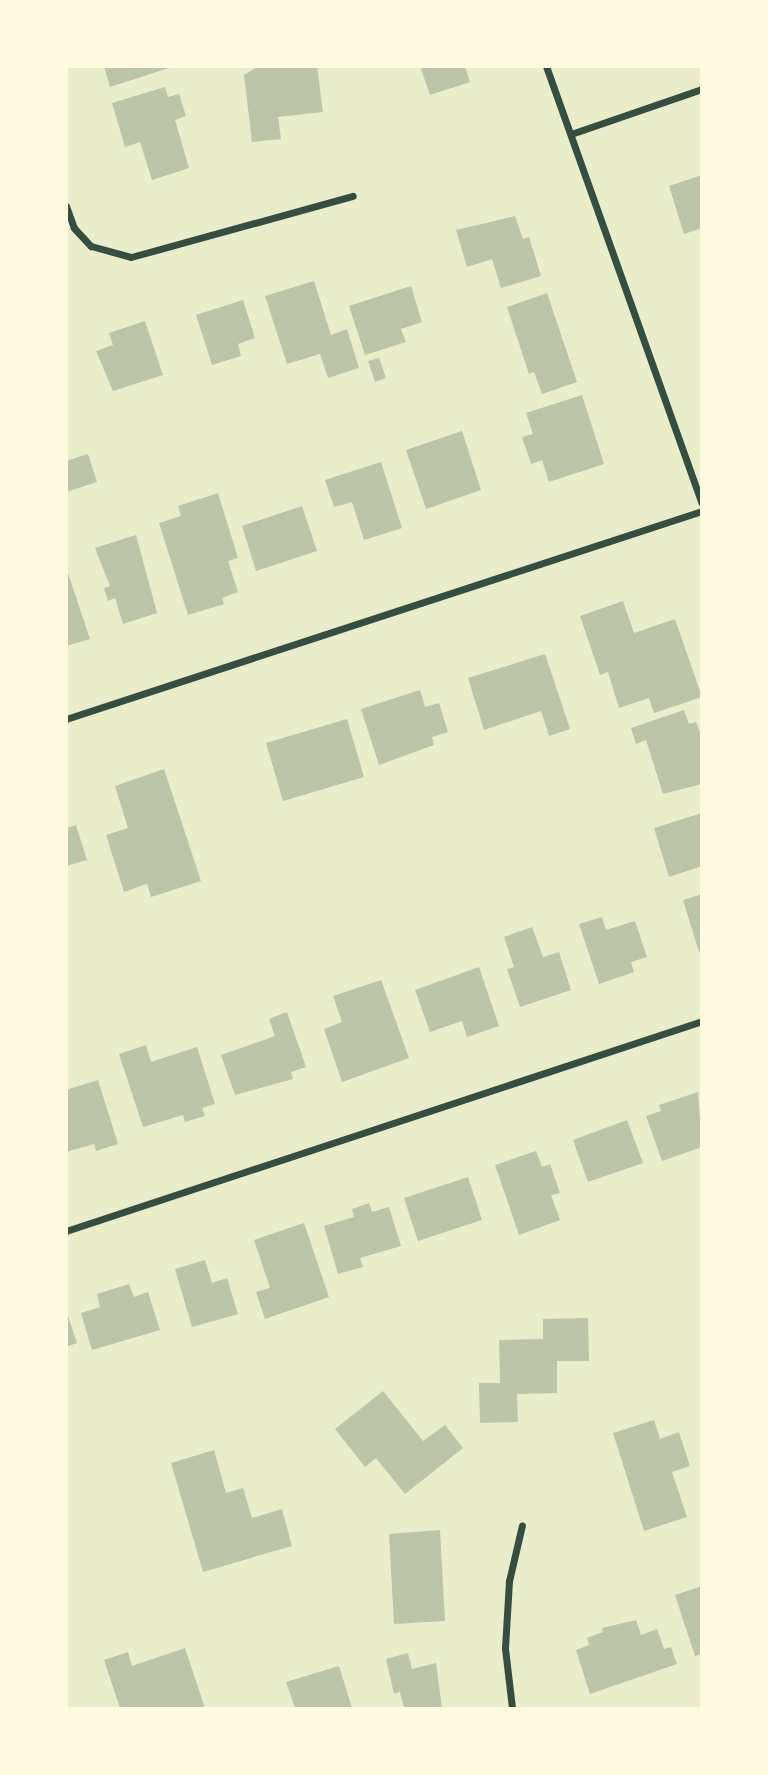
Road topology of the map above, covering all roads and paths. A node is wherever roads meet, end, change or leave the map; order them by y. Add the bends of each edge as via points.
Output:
1 (546, 66) edge
2 (702, 89) edge
3 (571, 134) junction
4 (353, 196) dead end
5 (66, 206) edge
6 (702, 503) edge
7 (702, 510) edge
8 (66, 719) edge
9 (702, 1021) edge
10 (66, 1231) edge
11 (522, 1525) dead end
12 (512, 1709) edge

1 - 3 street
2 - 3 street
3 - 6 street
4 - 5 street via 131,257 91,246 74,228
7 - 8 street
9 - 10 street
11 - 12 street via 509,1581 505,1648

